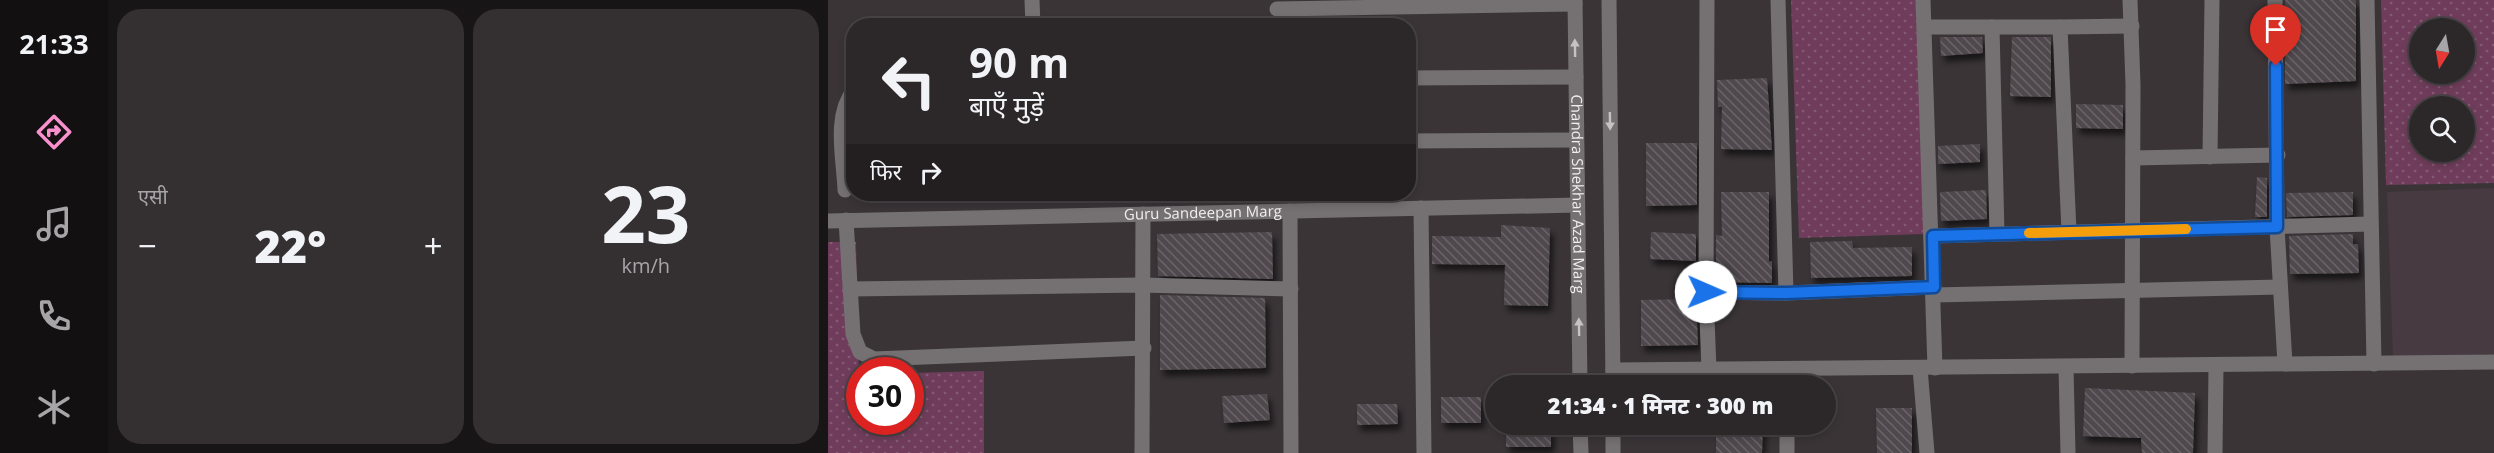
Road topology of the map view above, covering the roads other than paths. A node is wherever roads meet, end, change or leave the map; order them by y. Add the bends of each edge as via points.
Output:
1 (1032, 0) edge
2 (1609, 0) edge
3 (1707, 0) edge
4 (1778, 0) edge
5 (1923, 0) edge
6 (2130, 0) edge
7 (2212, 0) edge
8 (2275, 0) edge
9 (2367, 0) edge
10 (1575, 2) edge
11 (1277, 9) dead end
12 (1033, 18) edge
13 (2132, 26) junction
14 (1924, 27) junction
15 (1992, 27) junction
16 (2060, 27) junction
17 (1576, 77) junction
18 (1416, 78) edge
19 (846, 101) edge
20 (846, 136) edge
21 (1576, 140) junction
22 (1416, 141) edge
23 (2278, 155) junction
24 (2210, 157) junction
25 (2133, 158) junction
26 (846, 175) edge
27 (845, 189) dead end
28 (1577, 205) junction
29 (1421, 208) junction
30 (1290, 211) junction
31 (1143, 214) junction
32 (846, 220) junction
33 (828, 221) edge
34 (2370, 224) junction
35 (2277, 227) junction
36 (2133, 231) junction
37 (2069, 232) junction
38 (1997, 234) junction
39 (1933, 236) junction
40 (1142, 285) junction
41 (2280, 287) junction
42 (850, 289) junction
43 (1291, 289) junction
44 (1934, 291) junction
45 (2132, 291) junction
46 (1706, 292) junction
47 (1786, 293) junction
48 (1144, 348) junction
49 (2494, 362) edge
50 (2284, 364) junction
51 (2374, 364) junction
52 (2132, 366) junction
53 (2216, 366) junction
54 (2066, 367) junction
55 (1928, 368) junction
56 (1787, 369) junction
57 (1709, 370) junction
58 (1580, 375) edge
59 (1613, 375) edge
60 (1649, 375) edge
61 (1787, 375) edge
62 (1580, 435) edge
63 (1613, 435) edge
64 (1787, 435) edge
65 (1142, 453) edge
66 (1291, 453) edge
67 (1424, 453) edge
68 (1581, 453) edge
69 (1613, 453) edge
70 (1787, 453) edge
71 (1927, 453) edge
72 (2068, 453) edge
73 (2215, 453) edge

1 - 12 street
2 -> 59 street
3 - 46 street
4 - 47 street
5 - 14 street
6 - 13 street
7 - 24 street
8 - 23 street
9 - 34 street
10 - 11 street
17 -> 10 street, Chandra Shekhar Azad Marg
13 - 16 street
13 - 25 street
14 - 15 street
14 - 39 street
15 - 16 street
15 - 38 street
16 - 37 street
17 - 18 street
17 - 21 street, Chandra Shekhar Azad Marg
19 - 20 street via 842,115
21 - 22 street
21 - 28 street, Chandra Shekhar Azad Marg
23 - 24 street
23 - 35 street
24 - 25 street
25 - 36 street
26 - 27 street
28 - 29 street, Guru Sandeepan Marg
58 -> 28 street, Chandra Shekhar Azad Marg
29 - 30 street, Guru Sandeepan Marg
29 - 67 street
30 - 31 street, Guru Sandeepan Marg
30 - 43 street
31 - 32 street, Guru Sandeepan Marg
31 - 40 street
32 - 33 street, Guru Sandeepan Marg
32 - 42 street
34 - 35 street
34 - 51 street
35 - 36 street
35 - 41 street
36 - 37 street
36 - 45 street
37 - 38 street
38 - 39 street
39 - 44 street
40 - 42 street
40 - 43 street
40 - 48 street
41 - 45 street
41 - 50 street
42 - 48 street via 853,334 860,352 874,359
43 - 66 street
44 - 45 street
44 - 47 street
44 - 55 street
45 - 52 street
46 - 47 street
46 - 57 street
48 - 65 street
49 - 51 street
50 - 51 street
50 - 53 street
52 - 53 street
52 - 54 street
53 - 73 street
54 - 55 street
54 - 72 street
55 - 56 street
55 - 71 street
56 - 57 street
56 - 61 street
57 - 60 street
62 - 68 street
63 - 69 street
64 - 70 street

